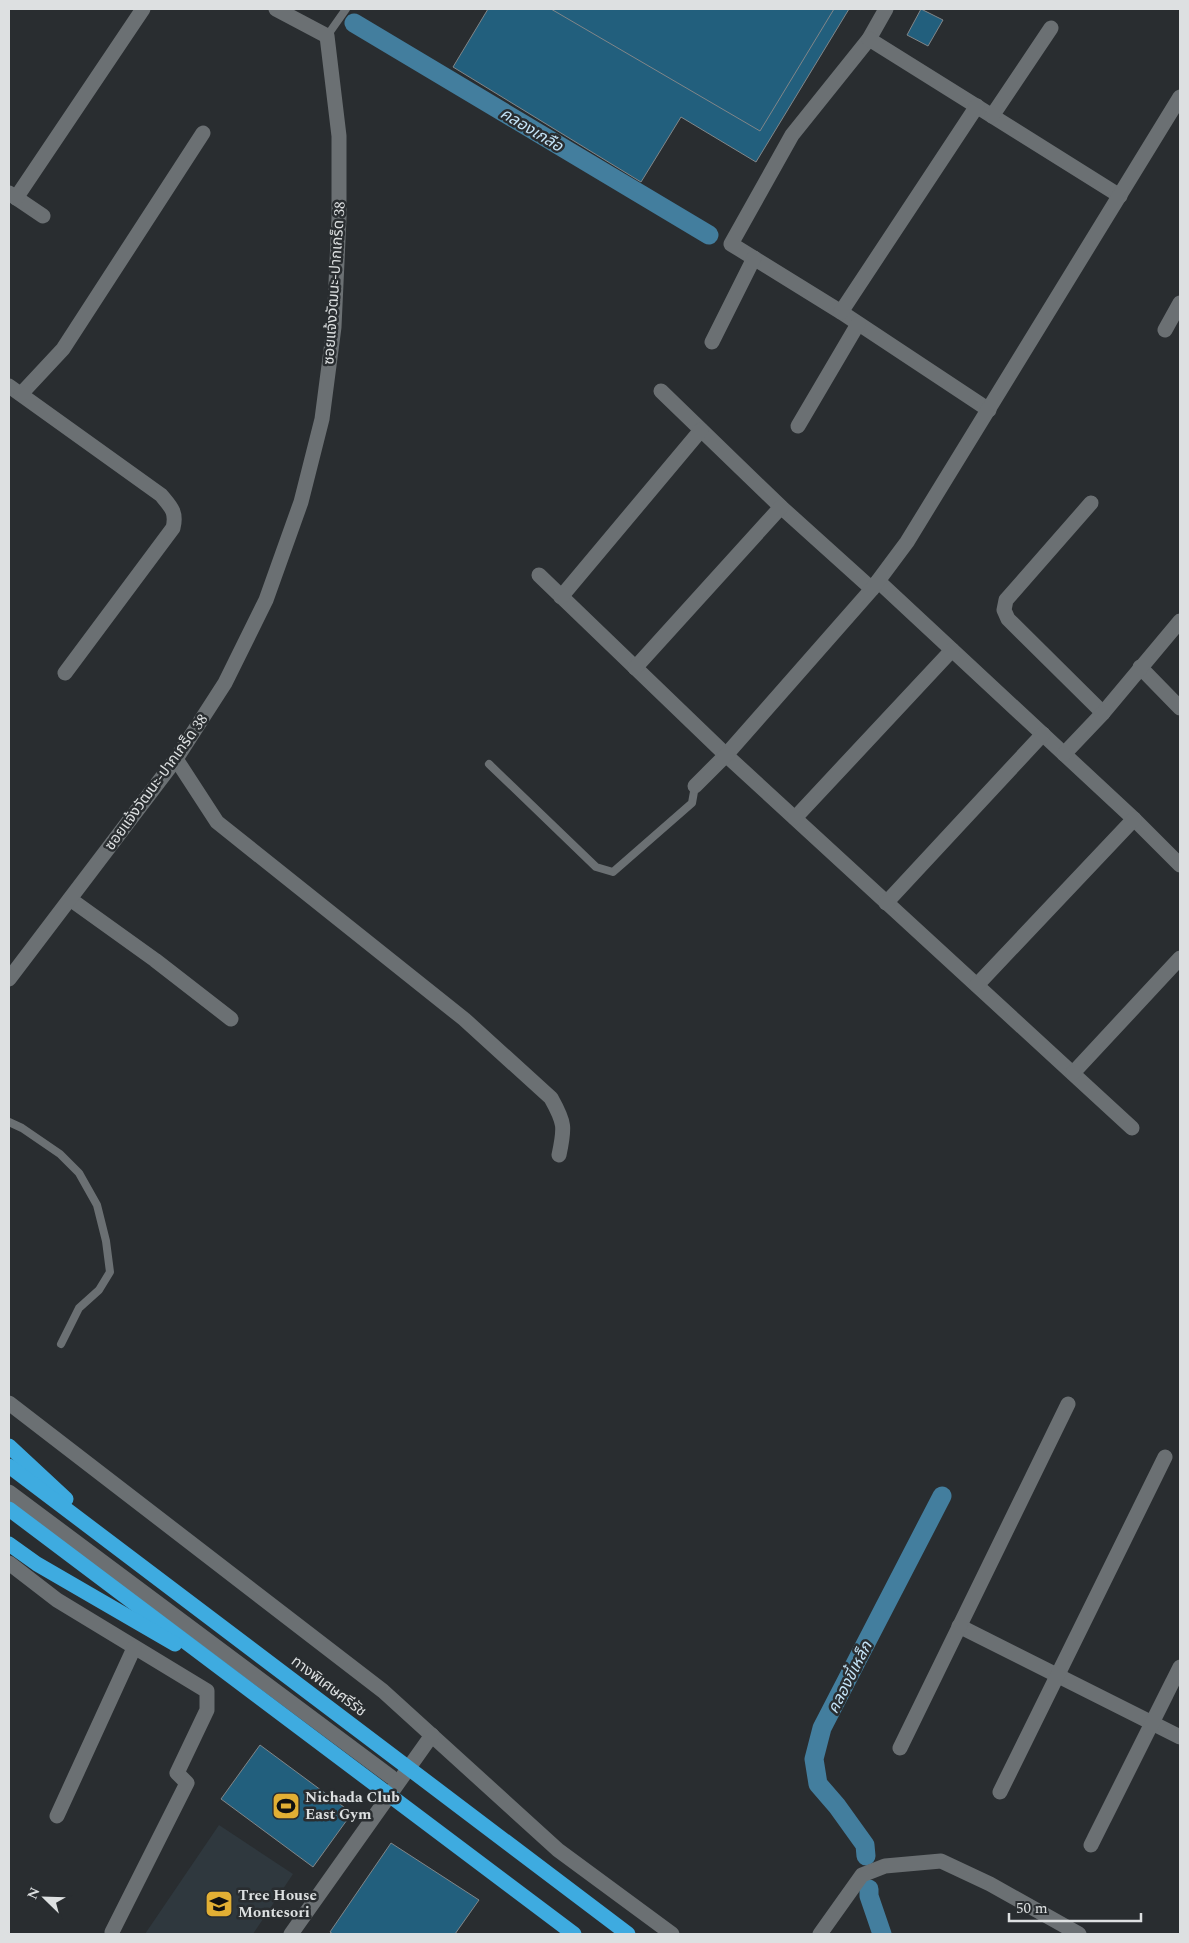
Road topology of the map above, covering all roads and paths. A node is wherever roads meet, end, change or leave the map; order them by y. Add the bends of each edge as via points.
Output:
1 (143, 9) edge
2 (276, 9) edge
3 (346, 9) edge
4 (886, 9) edge
5 (1051, 28) dead end
6 (327, 36) junction
7 (869, 39) junction
8 (1180, 97) edge
9 (977, 106) junction
10 (992, 116) junction
11 (203, 133) dead end
12 (13, 196) edge
13 (1120, 196) junction
14 (44, 216) dead end
15 (754, 258) junction
16 (1180, 303) edge
17 (841, 312) junction
18 (858, 324) junction
19 (1165, 330) dead end
20 (712, 342) dead end
21 (15, 390) edge
22 (661, 391) dead end
23 (989, 410) junction
24 (798, 426) dead end
25 (701, 430) junction
26 (1091, 503) dead end
27 (781, 507) junction
28 (539, 575) dead end
29 (875, 585) junction
30 (561, 596) junction
31 (1180, 621) edge
32 (952, 650) junction
33 (1140, 667) junction
34 (635, 668) junction
35 (65, 673) dead end
36 (1180, 708) edge
37 (1103, 713) junction
38 (1043, 734) junction
39 (1064, 754) junction
40 (726, 755) junction
41 (176, 759) junction
42 (488, 764) dead end
43 (695, 786) joint
44 (795, 818) junction
45 (1134, 819) junction
46 (1180, 865) edge
47 (70, 899) junction
48 (886, 903) junction
49 (1180, 958) edge
50 (9, 978) edge
51 (976, 985) junction
52 (231, 1019) dead end
53 (1073, 1073) junction
54 (9, 1122) edge
55 (1132, 1128) dead end
56 (559, 1155) dead end
57 (61, 1344) dead end
58 (9, 1403) edge
59 (1068, 1404) dead end
60 (9, 1446) edge
61 (1165, 1457) dead end
62 (9, 1466) edge
63 (9, 1492) edge
64 (9, 1509) edge
65 (9, 1544) edge
66 (131, 1559) junction
67 (9, 1563) edge
68 (959, 1626) junction
69 (134, 1648) junction
70 (1180, 1667) edge
71 (1057, 1676) junction
72 (232, 1678) junction
73 (1152, 1723) junction
74 (432, 1735) junction
75 (1180, 1737) edge
76 (900, 1748) dead end
77 (390, 1777) dead end
78 (1000, 1792) dead end
79 (57, 1816) dead end
80 (1091, 1845) dead end
81 (112, 1932) dead end
82 (291, 1934) edge
83 (574, 1934) edge
84 (628, 1934) edge
85 (672, 1934) edge
86 (820, 1934) edge
87 (1079, 1934) edge

1 - 12 street
2 - 6 street
3 - 6 lane
4 - 7 street
5 - 10 street
6 - 41 street, ซอยแจ้งวัฒนะ-ปากเกร็ด 38 via 339,136 339,209 334,328 322,419 301,502 266,600 225,683
7 - 9 street
7 - 15 street via 792,135 731,244
8 - 13 street
9 - 10 street
9 - 17 street
10 - 13 street
11 - 21 street via 63,349
12 - 14 street
13 - 23 street
15 - 17 street
15 - 20 street
16 - 19 street
17 - 18 street
18 - 23 street
18 - 24 street
21 - 35 street via 161,495 175,518 173,528
22 - 25 street
23 - 29 street via 907,542
25 - 27 street
25 - 30 street
26 - 37 street via 1006,600 1004,610 1008,619
27 - 29 street
27 - 34 street
28 - 30 street
29 - 32 street
29 - 40 street
30 - 34 street
31 - 33 street
32 - 38 street
32 - 44 street
33 - 36 street
33 - 37 street
34 - 40 street
37 - 39 street
38 - 39 street
38 - 48 street
39 - 45 street
40 - 43 street
40 - 44 street
41 - 47 street, ซอยแจ้งวัฒนะ-ปากเกร็ด 38
41 - 56 street via 217,822 457,1012 551,1098 565,1130
42 - 43 lane via 596,866 613,872 692,803
44 - 48 street
45 - 46 street
45 - 51 street
47 - 50 street, ซอยแจ้งวัฒนะ-ปากเกร็ด 38
47 - 52 street
48 - 51 street
49 - 53 street
51 - 53 street
53 - 55 street
54 - 57 lane via 60,1154 79,1173 96,1205 106,1242 110,1272 99,1290 79,1308
58 - 74 street via 383,1691
59 - 68 street
60 - 66 highway
61 - 71 street
62 - 66 highway, ทางพิเศษศรีรัช
63 - 77 street
64 - 72 highway
65 - 72 highway via 37,1564
66 - 84 highway, ทางพิเศษศรีรัช
67 - 69 street via 57,1600
68 - 71 street
68 - 76 street
69 - 79 street
69 - 81 street via 206,1691 207,1710 177,1773 187,1783
70 - 73 street
71 - 73 street
71 - 78 street
72 - 83 highway
73 - 75 street
73 - 80 street
74 - 82 street
74 - 85 street via 558,1850
86 - 87 street via 862,1875 885,1866 941,1861 990,1884

